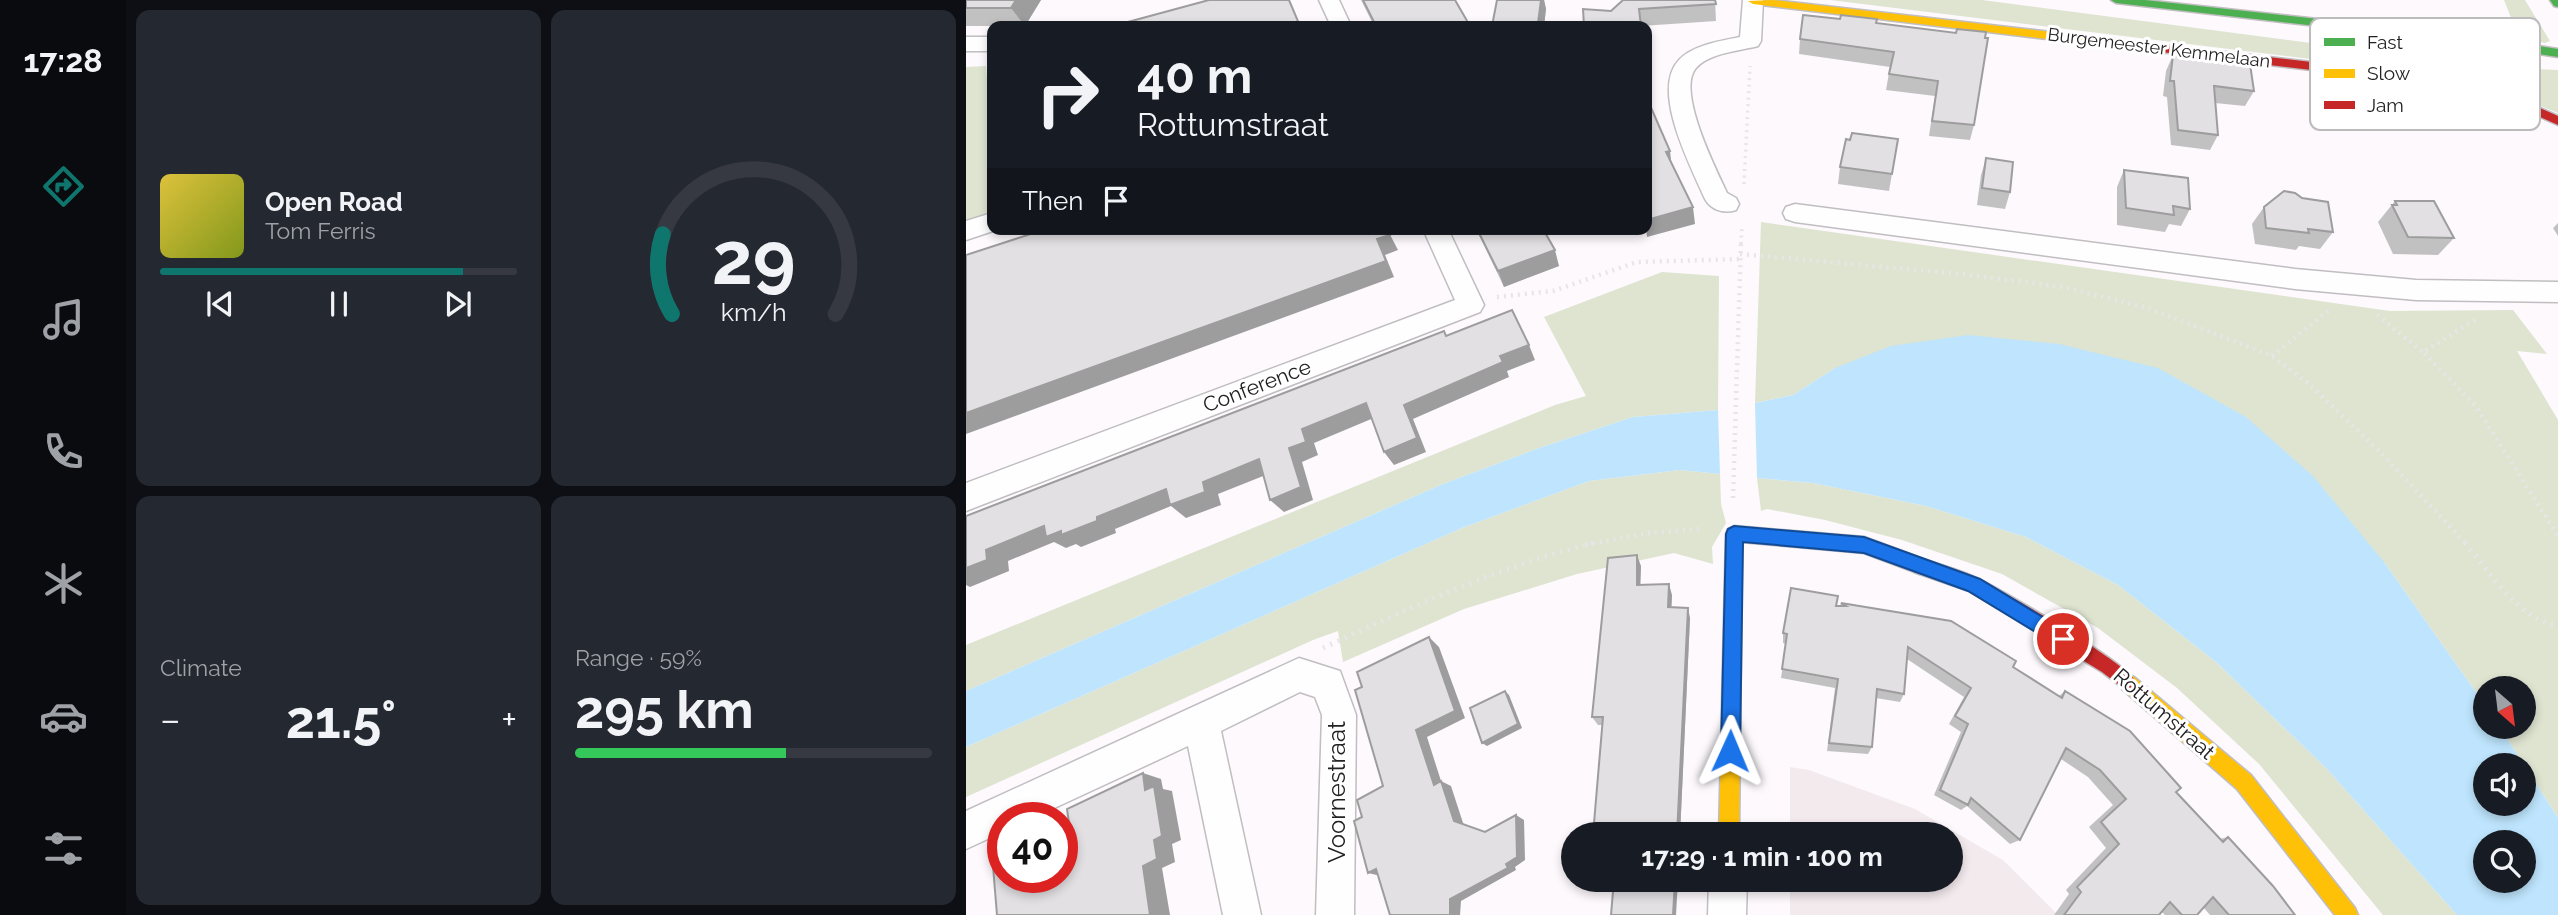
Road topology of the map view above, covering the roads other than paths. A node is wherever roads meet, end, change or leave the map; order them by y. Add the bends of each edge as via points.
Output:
1 (1329, 0) edge
2 (2116, 0) edge
3 (1753, 1) edge
4 (1339, 21) edge
5 (2310, 22) edge
6 (966, 44) edge
7 (987, 44) edge
8 (2540, 50) edge
9 (2558, 53) edge
10 (2310, 66) edge
11 (2540, 111) edge
12 (2558, 121) edge
13 (1738, 204) road end
14 (1795, 213) dead end
15 (987, 224) edge
16 (966, 230) edge
17 (1439, 235) edge
18 (2558, 292) edge
19 (966, 497) edge
20 (1201, 722) junction
21 (1729, 822) edge
22 (966, 831) edge
23 (1728, 892) edge
24 (1242, 915) edge
25 (1335, 915) edge
26 (1727, 915) edge
27 (2348, 915) edge

1 - 4 street
2 - 5 street
3 - 10 street, Burgemeester Kemmelaan
3 - 13 street, Burgemeester Kemmelaan via 1750,41 1698,57 1678,77 1681,105 1717,199
6 - 7 street
8 - 9 street
11 - 12 street, Burgemeester Kemmelaan
14 - 18 street via 2342,291
15 - 16 street
17 - 19 street, Conference via 1471,305
20 - 22 street, Voornestraat
20 - 24 street
20 - 25 street, Voornestraat via 1299,675 1328,683 1339,715
21 - 27 street, Rottumstraat via 1734,534 1864,545 1974,585 2108,666 2244,782
23 - 26 street

